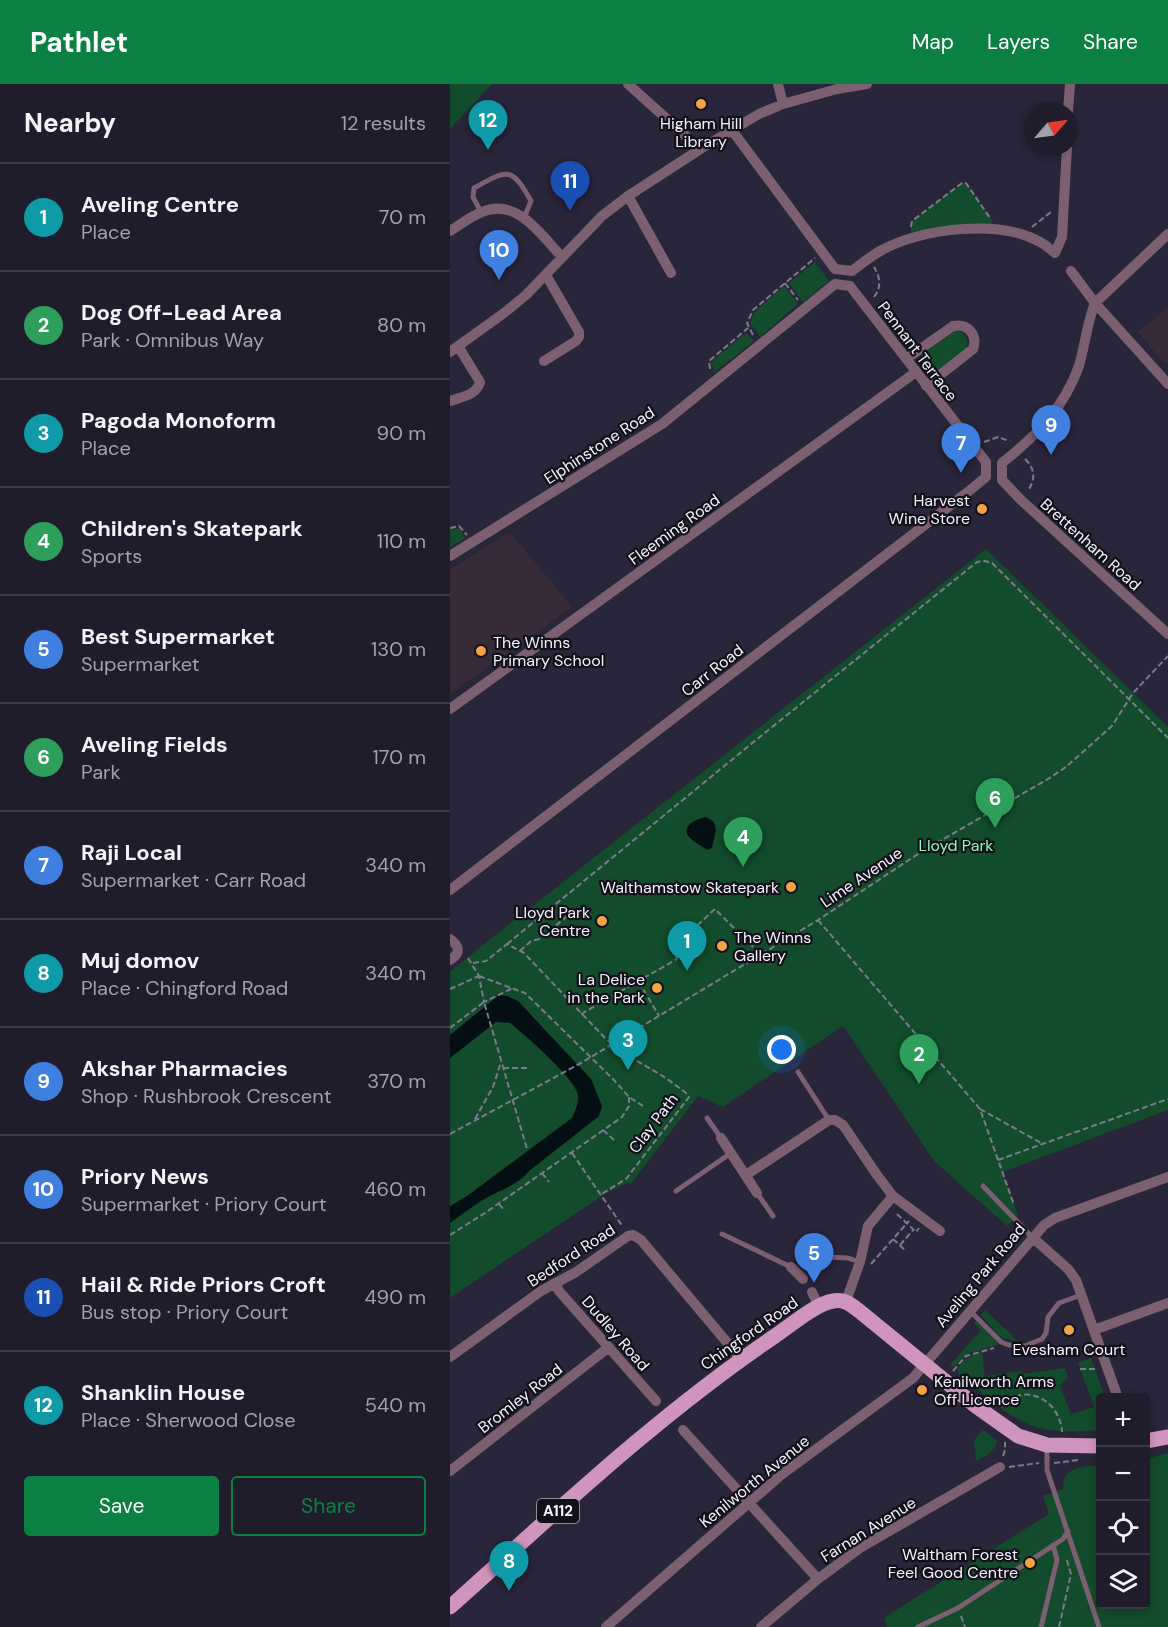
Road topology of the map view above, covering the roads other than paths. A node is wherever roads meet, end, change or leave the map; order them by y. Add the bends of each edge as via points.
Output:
1 (628, 84) edge
2 (778, 84) edge
3 (867, 84) edge
4 (1070, 84) edge
5 (1069, 102) edge
6 (783, 104) junction
7 (731, 129) junction
8 (688, 136) joint
9 (697, 151) junction
10 (1067, 156) edge
11 (628, 196) junction
12 (481, 212) junction
13 (524, 218) junction
14 (450, 231) edge
15 (1168, 234) edge
16 (562, 257) junction
17 (1071, 271) dead end
18 (671, 273) dead end
19 (546, 275) junction
20 (841, 284) joint
21 (1095, 303) junction
22 (454, 349) edge
23 (906, 359) junction
24 (544, 361) dead end
25 (916, 372) junction
26 (1168, 384) edge
27 (926, 386) junction
28 (450, 401) edge
29 (986, 470) joint
30 (450, 556) edge
31 (1168, 634) edge
32 (450, 709) edge
33 (450, 890) edge
34 (450, 939) edge
35 (450, 960) edge
36 (798, 1072) dead end
37 (707, 1118) dead end
38 (829, 1120) junction
39 (721, 1138) joint
40 (731, 1153) junction
41 (746, 1175) junction
42 (1168, 1177) edge
43 (983, 1185) dead end
44 (676, 1191) dead end
45 (757, 1192) joint
46 (894, 1196) junction
47 (773, 1216) dead end
48 (940, 1231) dead end
49 (722, 1234) dead end
50 (806, 1237) dead end
51 (1032, 1237) junction
52 (827, 1257) junction
53 (865, 1264) junction
54 (816, 1266) dead end
55 (790, 1267) joint
56 (803, 1279) dead end
57 (555, 1283) junction
58 (812, 1292) dead end
59 (1082, 1295) junction
60 (846, 1301) junction
61 (1168, 1303) edge
62 (819, 1307) junction
63 (970, 1311) junction
64 (1094, 1330) junction
65 (609, 1347) junction
66 (450, 1357) edge
67 (741, 1359) junction
68 (924, 1364) junction
69 (1116, 1393) edge
70 (656, 1401) dead end
71 (683, 1430) dead end
72 (1168, 1437) edge
73 (1150, 1440) edge
74 (1047, 1445) junction
75 (1096, 1446) edge
76 (1000, 1467) road end
77 (450, 1471) edge
78 (749, 1502) junction
79 (1068, 1531) junction
80 (1053, 1545) junction
81 (818, 1579) junction
82 (450, 1607) edge
83 (1096, 1626) edge
84 (606, 1627) edge
85 (761, 1627) edge
86 (918, 1627) edge
87 (1041, 1627) edge

1 - 8 street
2 - 6 street
3 - 6 street
4 - 5 street
6 - 7 street
7 - 9 street
7 - 10 street via 835,269 852,271 884,249 950,231 1009,232 1040,242 1055,253 1061,243
8 - 9 lane
9 - 11 street
11 - 16 street
11 - 18 street
12 - 13 street via 503,207
12 - 13 lane via 473,197 474,188 505,173 514,176 531,201
12 - 14 street
13 - 16 street
15 - 21 street
16 - 19 street
17 - 21 street
19 - 22 street via 504,314
19 - 24 street via 579,337
20 - 23 street, Pennant Terrace via 850,286
20 - 30 street, Elphinstone Road via 835,284 644,437
21 - 26 street
21 - 31 street, Brettenham Road via 1070,386 1044,426 1002,463 1002,480
22 - 28 street via 480,382 474,392
23 - 25 street, Pennant Terrace
23 - 27 street via 953,326 969,329 975,340 973,349
25 - 27 street, Pennant Terrace
25 - 32 street, Fleeming Road
27 - 29 street, Pennant Terrace via 986,462
29 - 33 street, Carr Road via 986,477 969,491
34 - 35 street via 459,951
36 - 38 lane
37 - 39 lane
38 - 41 street
38 - 46 street via 843,1125
39 - 40 street
40 - 41 street
40 - 44 lane
41 - 45 street
42 - 51 street, Aveling Park Road via 1056,1218
43 - 51 lane
45 - 47 lane
46 - 48 street
46 - 53 street via 868,1226
49 - 55 lane
50 - 52 lane
51 - 59 street via 1068,1269
51 - 63 street, Aveling Park Road
52 - 53 lane
52 - 54 lane
53 - 60 street
55 - 56 street
57 - 65 street, Dudley Road
57 - 66 street, Bedford Road
57 - 67 street, Bedford Road via 628,1236 636,1236
58 - 62 street
59 - 63 lane via 1059,1303 1048,1317 1042,1339 1025,1346 1001,1342
59 - 64 street
60 - 62 main road, Chingford Road / A112
60 - 68 main road
61 - 64 street
62 - 67 main road, Chingford Road / A112
63 - 68 street, Aveling Park Road
64 - 69 street
65 - 70 street, Dudley Road
65 - 77 street, Bromley Road
67 - 82 main road, Chingford Road / A112 via 656,1424
68 - 74 main road via 1000,1425 1018,1436
68 - 78 street, Kenilworth Avenue via 913,1378
71 - 78 street
72 - 73 main road
74 - 75 main road
74 - 79 lane via 1047,1470
76 - 81 street, Farnan Avenue via 860,1548
78 - 81 street
78 - 84 street, Kenilworth Avenue
79 - 80 lane
79 - 83 lane
80 - 86 lane via 958,1608
80 - 87 lane via 1057,1560
81 - 85 street, Farnan Avenue

